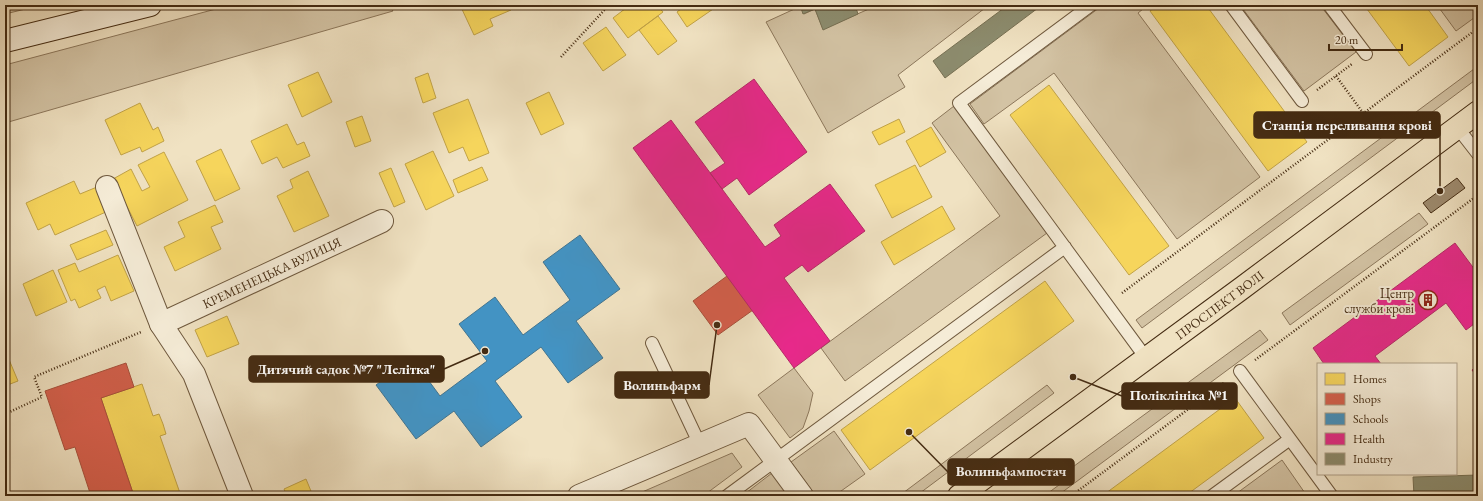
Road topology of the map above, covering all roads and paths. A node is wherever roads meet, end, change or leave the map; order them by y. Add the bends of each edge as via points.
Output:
1 (150, 5) edge
2 (609, 5) edge
3 (1091, 5) edge
4 (1231, 5) edge
5 (1330, 5) edge
6 (1478, 28) edge
7 (5, 41) edge
8 (1366, 54) dead end
9 (560, 57) dead end
10 (1302, 101) joint
11 (1478, 112) edge
12 (1363, 113) junction
13 (1457, 127) junction
14 (1377, 132) dead end
15 (1478, 154) edge
16 (107, 187) dead end
17 (1478, 195) edge
18 (382, 221) dead end
19 (1065, 247) junction
20 (1107, 304) junction
21 (161, 324) junction
22 (652, 343) dead end
23 (1146, 358) junction
24 (1240, 371) junction
25 (5, 414) edge
26 (1290, 439) junction
27 (700, 445) junction
28 (776, 460) junction
29 (1331, 495) edge
30 (242, 496) edge
31 (579, 496) edge
32 (727, 496) edge
33 (802, 496) edge
34 (959, 496) edge
35 (1071, 496) edge
36 (1212, 496) edge

1 - 7 street
2 - 9 path
3 - 19 lane via 960,103
4 - 10 lane
5 - 8 lane
6 - 12 path
10 - 12 path via 1336,76
11 - 13 main road, ПРОСПЕКТ ВОЛІ
12 - 14 path
12 - 20 path
13 - 15 lane
13 - 23 main road, ПРОСПЕКТ ВОЛІ
16 - 21 street
17 - 24 path
18 - 21 street, КРЕМЕНЕЦЬКА ВУЛИЦЯ
19 - 20 lane
19 - 28 lane
20 - 23 lane
21 - 25 path via 34,377 42,397
21 - 30 street via 194,374
22 - 27 lane
23 - 34 main road, ПРОСПЕКТ ВОЛІ
24 - 26 lane
24 - 35 path
26 - 29 lane
26 - 36 lane
27 - 28 street via 749,424
27 - 31 street
28 - 32 lane
28 - 33 street

